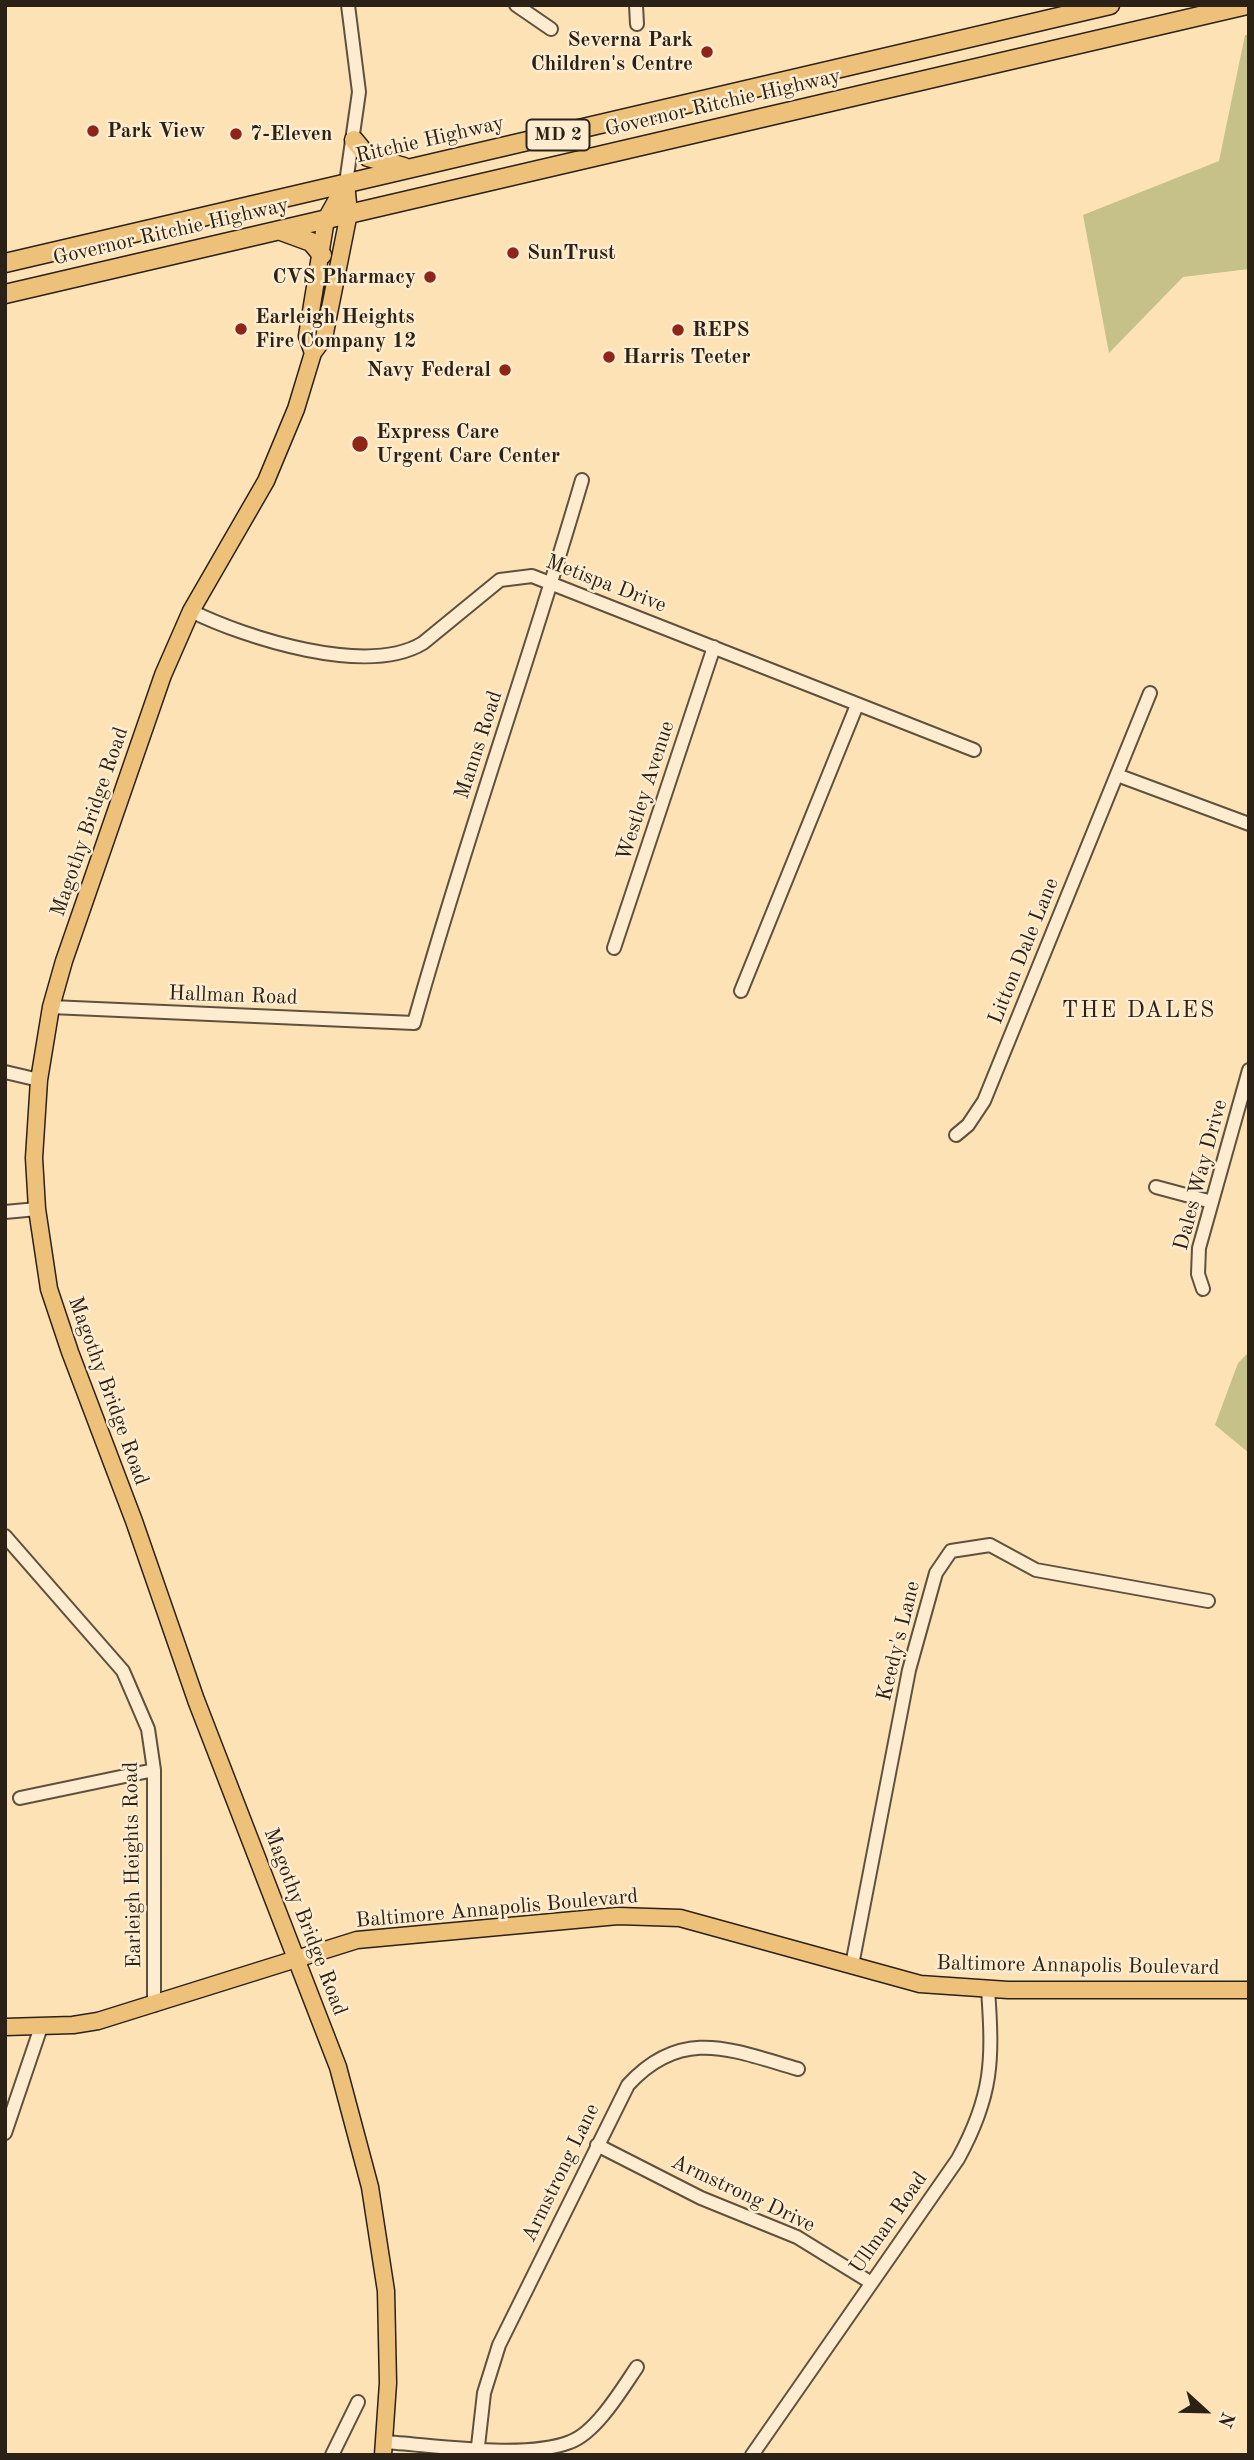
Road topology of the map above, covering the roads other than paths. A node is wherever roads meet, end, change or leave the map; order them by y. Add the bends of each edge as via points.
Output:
1 (348, 5) edge
2 (516, 5) edge
3 (636, 5) edge
4 (1110, 5) edge
5 (1247, 5) edge
6 (1211, 9) edge
7 (638, 24) dead end
8 (551, 29) dead end
9 (354, 140) junction
10 (411, 168) junction
11 (346, 183) junction
12 (349, 213) junction
13 (326, 219) junction
14 (278, 230) junction
15 (322, 255) junction
16 (5, 263) edge
17 (5, 295) edge
18 (313, 353) junction
19 (582, 480) dead end
20 (552, 583) junction
21 (191, 611) junction
22 (714, 647) junction
23 (1150, 693) dead end
24 (858, 705) junction
25 (974, 750) dead end
26 (1117, 775) junction
27 (1249, 824) edge
28 (614, 948) dead end
29 (741, 991) dead end
30 (51, 1007) junction
31 (414, 1023) joint
32 (1249, 1070) edge
33 (5, 1072) edge
34 (39, 1080) junction
35 (956, 1135) dead end
36 (1156, 1186) dead end
37 (1212, 1202) junction
38 (37, 1209) junction
39 (5, 1212) edge
40 (1203, 1289) dead end
41 (5, 1536) edge
42 (1208, 1601) dead end
43 (154, 1770) junction
44 (20, 1798) dead end
45 (296, 1958) junction
46 (852, 1965) junction
47 (988, 1989) junction
48 (1249, 1990) edge
49 (154, 2005) junction
50 (5, 2027) edge
51 (41, 2028) junction
52 (798, 2069) dead end
53 (5, 2133) edge
54 (597, 2145) junction
55 (870, 2282) junction
56 (637, 2367) dead end
57 (358, 2402) dead end
58 (384, 2448) edge
59 (477, 2452) edge
60 (332, 2455) edge
61 (752, 2455) edge

1 - 9 street via 359,92
2 - 8 street
3 - 7 street
4 - 10 highway, Ritchie Highway / MD 2
5 - 6 highway, Governor Ritchie Highway / MD 2
6 - 12 highway, Governor Ritchie Highway / MD 2
9 - 10 highway via 368,157
9 - 11 street
10 - 11 highway, Ritchie Highway / MD 2
11 - 12 main road, Magothy Bridge Road
11 - 13 main road, Magothy Bridge Road
11 - 16 highway, Ritchie Highway / MD 2
12 - 13 highway, Governor Ritchie Highway / MD 2
12 - 18 main road, Magothy Bridge Road via 324,338
13 - 14 highway, Governor Ritchie Highway / MD 2
13 - 15 main road, Magothy Bridge Road
14 - 15 highway via 311,242
14 - 17 highway, Governor Ritchie Highway / MD 2
15 - 18 main road, Magothy Bridge Road via 307,336
18 - 21 main road, Magothy Bridge Road via 266,481
19 - 20 street, Manns Road
20 - 21 street, Metispa Drive via 532,576 499,580 423,643 385,655 328,653 267,639
20 - 22 street, Metispa Drive
20 - 31 street, Manns Road
21 - 30 main road, Magothy Bridge Road via 163,675
22 - 24 street, Metispa Drive
22 - 28 street, Westley Avenue
23 - 26 street, Litton Dale Lane
24 - 25 street, Metispa Drive
24 - 29 street
26 - 27 street
26 - 35 street, Litton Dale Lane via 984,1101
30 - 31 street, Hallman Road
30 - 34 main road, Magothy Bridge Road
32 - 37 street, Dales Way Drive
33 - 34 street
34 - 38 main road, Magothy Bridge Road via 34,1158
36 - 37 street
37 - 40 street, Dales Way Drive via 1197,1261
38 - 39 street
38 - 45 main road, Magothy Bridge Road via 49,1289 69,1352
41 - 43 street, Earleigh Heights Road via 123,1671 148,1730
42 - 46 street, Keedy's Lane via 1036,1570 990,1545 951,1551 936,1573 909,1670
43 - 44 street
43 - 49 street, Earleigh Heights Road
45 - 46 main road, Baltimore Annapolis Boulevard via 357,1940 618,1916 680,1918
45 - 49 main road, Baltimore Annapolis Boulevard
45 - 58 main road, Magothy Bridge Road via 338,2067 370,2187 388,2328
46 - 47 main road, Baltimore Annapolis Boulevard via 919,1984
47 - 48 main road, Baltimore Annapolis Boulevard
47 - 55 street, Ullman Road via 991,2071 976,2127
49 - 51 main road, Baltimore Annapolis Boulevard via 98,2021
50 - 51 main road, Baltimore Annapolis Boulevard
51 - 53 street
52 - 54 street, Armstrong Lane via 729,2048 672,2053 650,2063 628,2085
54 - 55 street, Armstrong Drive via 701,2198 797,2237
54 - 59 street, Armstrong Lane via 499,2345 484,2393
55 - 61 street, Ullman Road
56 - 59 street via 601,2417 572,2442
57 - 60 street
58 - 59 street

